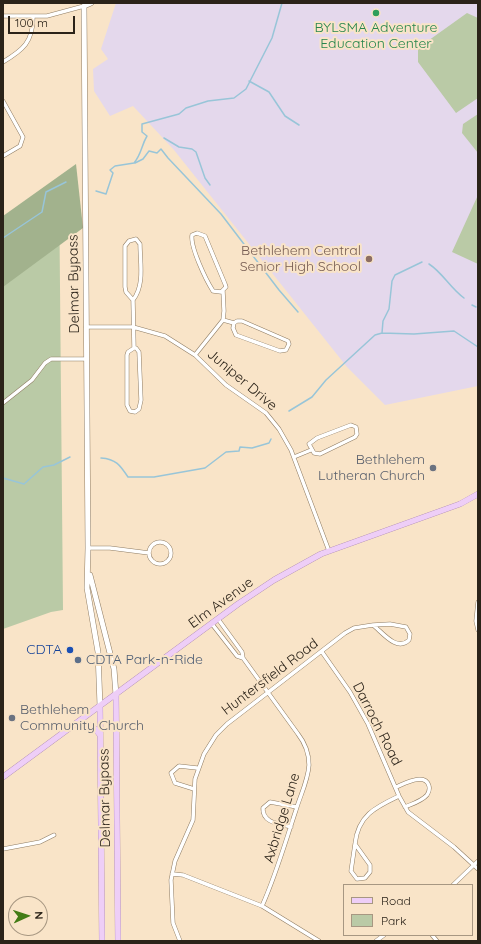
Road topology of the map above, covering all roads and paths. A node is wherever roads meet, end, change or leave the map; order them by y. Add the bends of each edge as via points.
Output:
1 (91, 3) edge
2 (84, 6) junction
3 (3, 16) edge
4 (33, 17) junction
5 (3, 62) edge
6 (3, 101) edge
7 (3, 156) edge
8 (223, 291) junction
9 (133, 300) junction
10 (222, 320) junction
11 (234, 323) junction
12 (86, 327) junction
13 (133, 327) junction
14 (134, 348) junction
15 (195, 355) junction
16 (86, 359) junction
17 (3, 403) edge
18 (311, 450) junction
19 (294, 457) junction
20 (478, 494) edge
21 (88, 548) junction
22 (329, 550) junction
23 (149, 553) junction
24 (88, 562) junction
25 (478, 602) edge
26 (218, 619) junction
27 (101, 621) junction
28 (93, 622) junction
29 (212, 624) junction
30 (373, 625) junction
31 (478, 630) edge
32 (232, 639) junction
33 (227, 642) junction
34 (322, 652) junction
35 (243, 658) junction
36 (268, 692) junction
37 (116, 695) junction
38 (100, 706) junction
39 (76, 724) junction
40 (100, 735) junction
41 (198, 768) junction
42 (3, 778) edge
43 (396, 787) junction
44 (194, 789) junction
45 (399, 796) junction
46 (296, 807) junction
47 (405, 807) junction
48 (290, 826) junction
49 (54, 835) dead end
50 (355, 844) junction
51 (3, 849) edge
52 (478, 861) edge
53 (475, 866) junction
54 (478, 869) edge
55 (172, 874) junction
56 (454, 884) edge
57 (262, 906) junction
58 (102, 941) edge
59 (118, 941) edge
60 (180, 941) edge
61 (318, 941) edge

1 - 2 street
2 - 4 street
2 - 12 street, Delmar Bypass
3 - 4 street
4 - 5 street via 32,33 27,43
6 - 7 street via 24,137 20,146
8 - 8 street via 226,284 205,236 197,233 192,235 191,240 212,289 215,292
8 - 10 street
9 - 9 street via 139,293 140,286 140,244 136,239 129,241 125,246 125,287
9 - 13 street
10 - 11 street
10 - 15 street
11 - 11 street via 233,330 236,335 259,344 280,351 286,350 289,344 287,339 242,321
12 - 13 street, Juniper Drive
12 - 16 street, Delmar Bypass
13 - 14 street
13 - 15 street, Juniper Drive via 165,336
14 - 14 street via 127,355 127,405 130,411 135,412 140,406 141,393 139,352
15 - 19 street, Juniper Drive via 226,385 266,413 279,429
16 - 17 street via 66,358 48,361 36,377
16 - 21 street, Delmar Bypass
18 - 18 street via 310,444 317,438 345,426 356,427 357,434 350,440 320,454
18 - 19 street
19 - 22 street, Juniper Drive
20 - 22 main road, Elm Avenue via 460,504
21 - 23 street
21 - 24 street, Delmar Bypass
22 - 26 main road, Elm Avenue via 274,580
23 - 23 street via 151,560 158,564 165,563 170,554 167,545 160,542 153,544
24 - 27 street, Delmar Bypass
24 - 28 street, Delmar Bypass via 87,588
25 - 31 street
26 - 29 main road, Elm Avenue
26 - 32 street, Axbridge Lane
27 - 28 street
27 - 37 street, Delmar Bypass via 114,669
28 - 38 street, Delmar Bypass via 98,652
29 - 33 street, Axbridge Lane
29 - 37 main road, Elm Avenue
30 - 30 street, Huntersfield Road via 396,644 404,644 410,638 409,631 402,625
30 - 34 street, Huntersfield Road via 354,628
32 - 33 street
32 - 35 street, Axbridge Lane via 242,652
33 - 35 street, Axbridge Lane via 237,656
34 - 36 street, Huntersfield Road
34 - 43 street, Darroch Road via 354,698
35 - 36 street, Axbridge Lane
36 - 41 street, Huntersfield Road via 220,730 209,745
36 - 46 street, Axbridge Lane via 305,746 308,757 308,771
37 - 38 main road, Elm Avenue
37 - 59 main road, Delmar Bypass
38 - 39 main road, Elm Avenue
38 - 40 main road, Delmar Bypass
39 - 40 main road via 88,724
39 - 42 main road, Elm Avenue
40 - 58 main road, Delmar Bypass
41 - 44 street, Huntersfield Road
41 - 44 street via 179,766 171,773 175,783
43 - 45 street, Darroch Road
43 - 47 street, Darroch Road via 418,780 429,785 426,796
44 - 55 street, Huntersfield Road via 193,820
45 - 47 street, Darroch Road
45 - 50 street via 367,814 358,828
46 - 48 street, Axbridge Lane
46 - 48 street via 270,802 262,808 266,818
47 - 53 street, Darroch Road via 412,816
48 - 57 street, Axbridge Lane via 271,887
49 - 51 street via 40,842
50 - 50 street via 351,871 354,876 361,879 367,877 371,869
52 - 53 street
53 - 54 street, Darroch Road
53 - 56 street
55 - 57 street via 183,875
55 - 60 street, Huntersfield Road via 173,923
57 - 61 street

